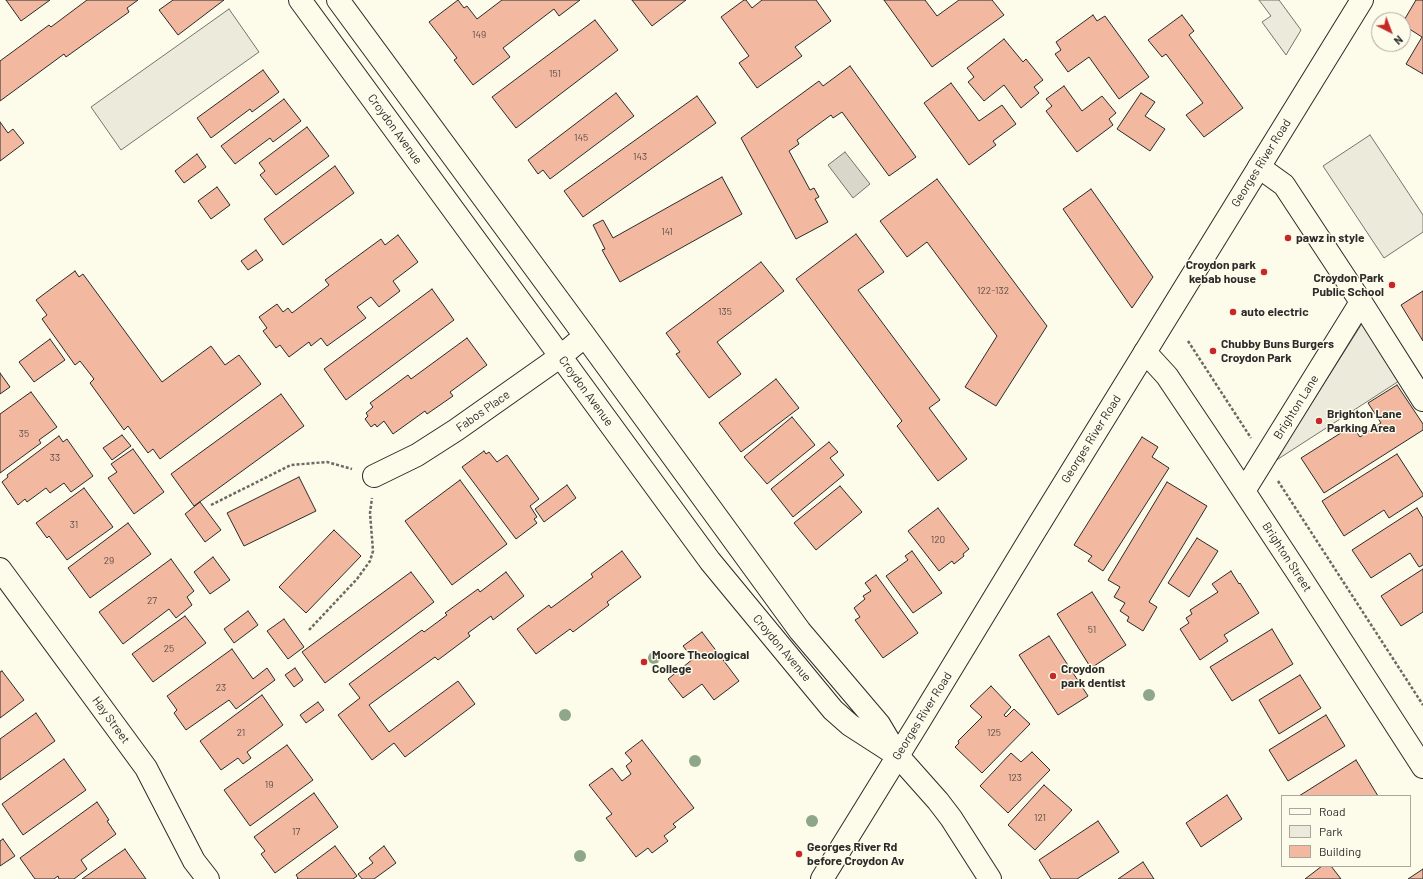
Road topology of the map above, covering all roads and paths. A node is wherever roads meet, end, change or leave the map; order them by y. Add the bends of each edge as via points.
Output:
1 (300, 0) edge
2 (338, 0) edge
3 (1358, 2) edge
4 (1259, 167) junction
5 (1361, 302) junction
6 (585, 336) junction
7 (1188, 341) dead end
8 (1145, 352) junction
9 (561, 356) junction
10 (1423, 400) edge
11 (1264, 458) junction
12 (374, 476) junction
13 (1244, 491) junction
14 (211, 504) dead end
15 (0, 569) edge
16 (309, 630) dead end
17 (1423, 705) edge
18 (898, 756) junction
19 (1423, 767) edge
20 (208, 879) edge
21 (822, 879) edge
22 (990, 879) edge

1 - 9 street, Croydon Avenue
2 - 6 street, Croydon Avenue
3 - 4 street, Georges River Road
4 - 5 street via 1284,185
4 - 8 street, Georges River Road
5 - 10 street
5 - 11 street, Brighton Lane
6 - 9 street, Fabos Place
6 - 18 street, Croydon Avenue via 800,631 879,724
7 - 11 path
8 - 13 street, Brighton Street via 1167,376
8 - 18 street, Georges River Road
9 - 12 street, Fabos Place via 456,430 417,455
9 - 18 street, Croydon Avenue via 710,561 833,710 850,725
11 - 13 street, Brighton Lane
11 - 17 path
12 - 14 path via 328,462 291,465
12 - 16 path via 370,513 373,551 370,560 357,579
13 - 19 street, Brighton Street
15 - 20 street, Hay Street via 146,768 194,861
18 - 21 street, Georges River Road
18 - 22 street, Croydon Avenue via 951,818

